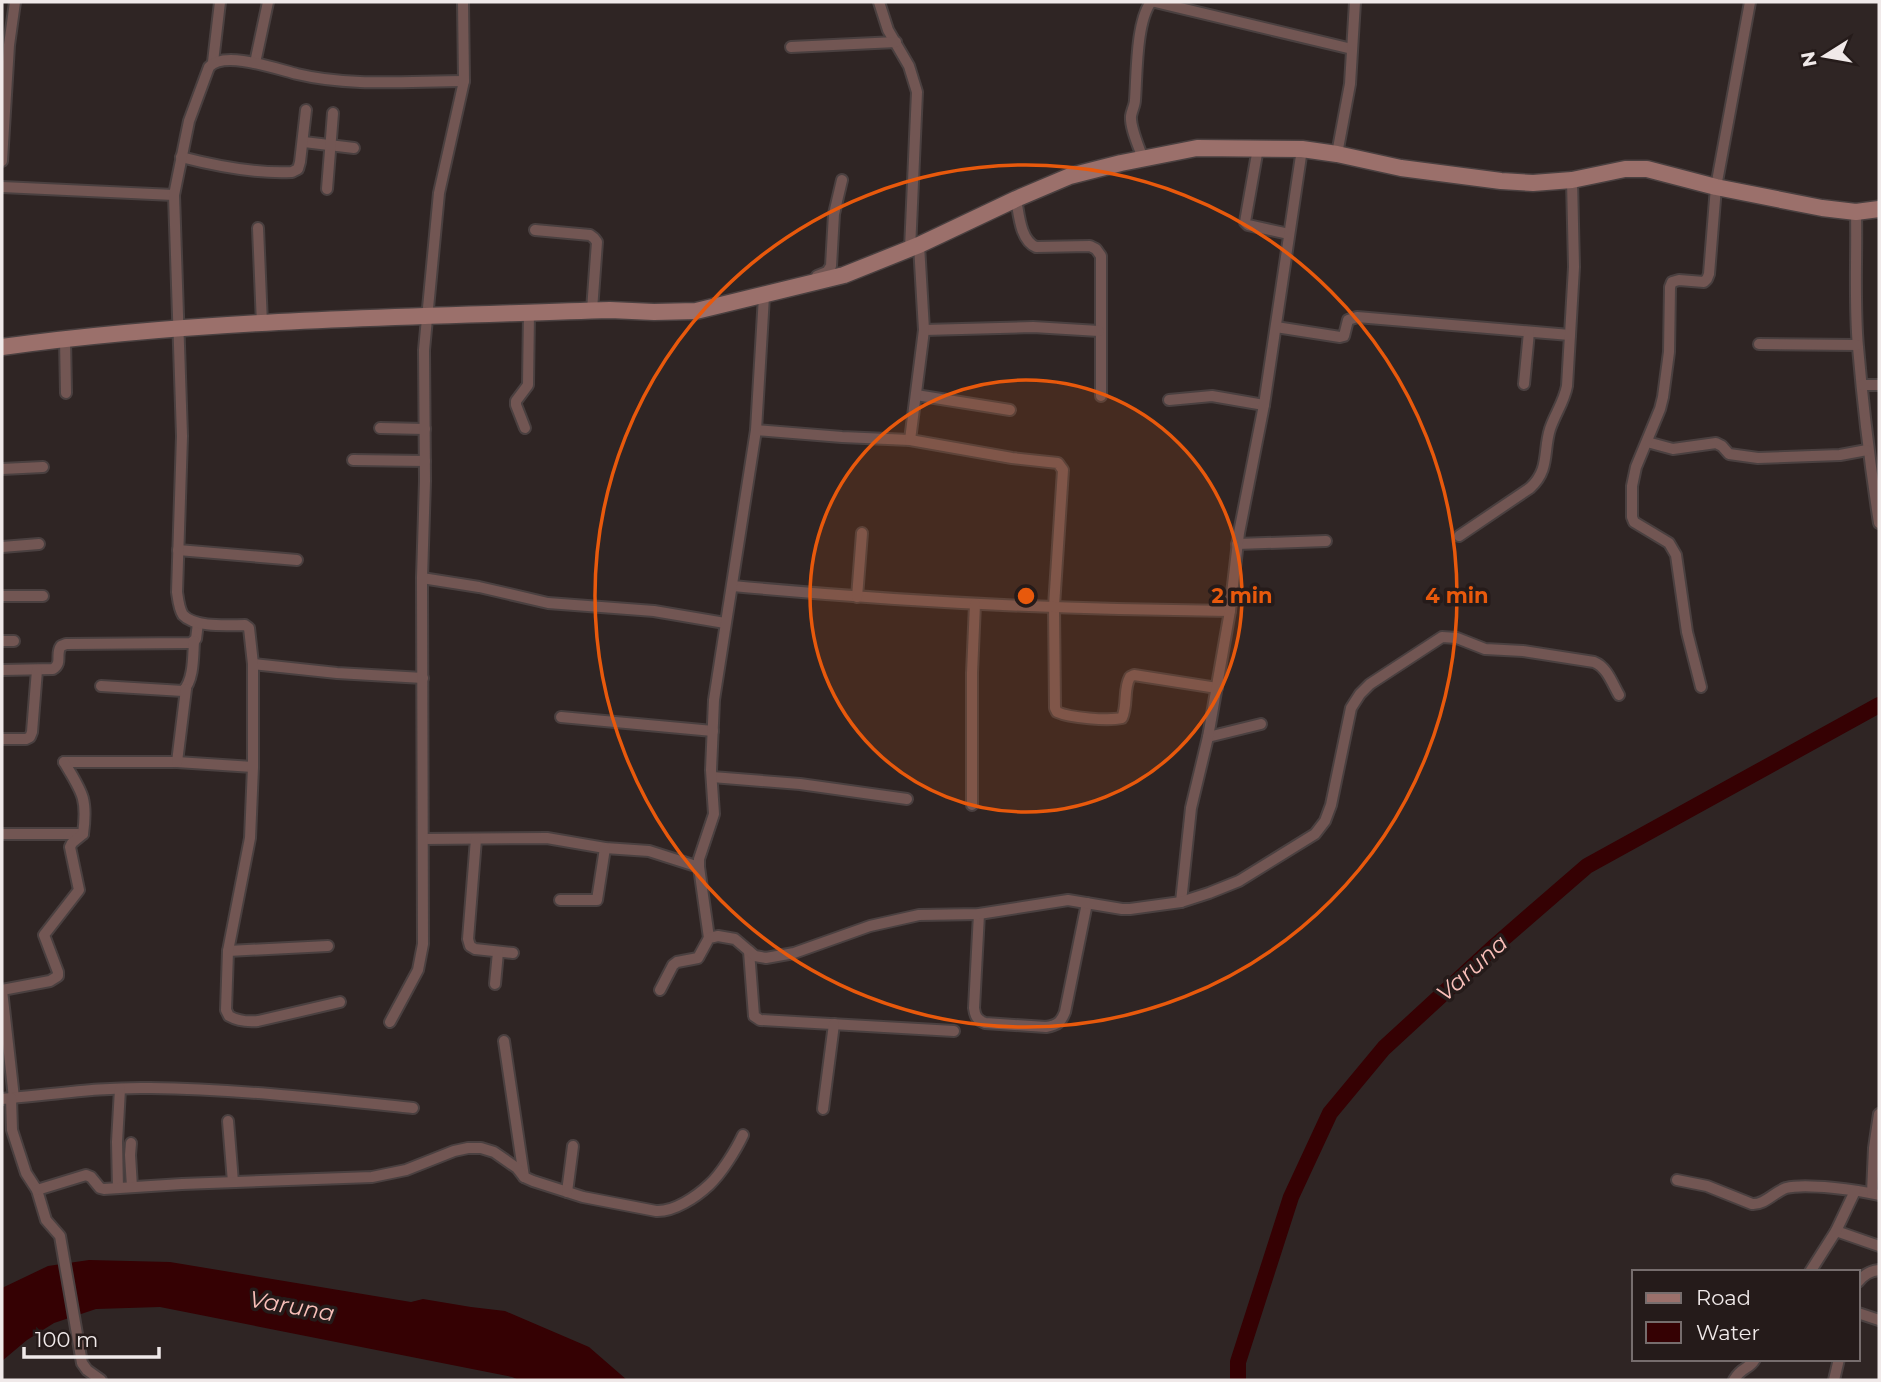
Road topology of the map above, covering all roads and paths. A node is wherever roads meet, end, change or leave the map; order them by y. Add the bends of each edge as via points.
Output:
1 (15, 2) edge
2 (220, 2) edge
3 (268, 2) edge
4 (463, 2) edge
5 (880, 2) edge
6 (1153, 2) edge
7 (1355, 2) edge
8 (1750, 2) edge
9 (896, 42) junction
10 (5, 45) edge
11 (791, 47) dead end
12 (1352, 49) junction
13 (214, 62) junction
14 (255, 63) junction
15 (464, 81) junction
16 (306, 110) dead end
17 (333, 113) dead end
18 (304, 142) junction
19 (331, 145) junction
20 (354, 148) dead end
21 (1258, 148) junction
22 (1302, 149) junction
23 (1337, 154) junction
24 (181, 157) junction
25 (1143, 159) junction
26 (2, 162) edge
27 (842, 180) dead end
28 (1572, 180) junction
29 (2, 187) edge
30 (1716, 187) junction
31 (327, 189) dead end
32 (174, 195) junction
33 (1016, 199) junction
34 (1879, 209) edge
35 (1856, 212) junction
36 (258, 228) dead end
37 (535, 230) dead end
38 (1289, 234) junction
39 (914, 247) junction
40 (796, 288) junction
41 (764, 296) junction
42 (592, 310) junction
43 (529, 312) junction
44 (429, 314) junction
45 (262, 324) junction
46 (1276, 327) junction
47 (180, 330) junction
48 (924, 330) junction
49 (1099, 331) junction
50 (1529, 332) junction
51 (1570, 335) junction
52 (65, 339) junction
53 (1759, 344) dead end
54 (1857, 345) junction
55 (2, 347) edge
56 (1524, 384) dead end
57 (1879, 384) edge
58 (1862, 386) junction
59 (66, 393) dead end
60 (916, 395) junction
61 (1101, 396) dead end
62 (1169, 400) dead end
63 (1264, 405) junction
64 (1010, 410) dead end
65 (380, 428) dead end
66 (524, 428) dead end
67 (425, 429) junction
68 (756, 430) junction
69 (910, 440) junction
70 (1647, 442) junction
71 (1867, 450) junction
72 (353, 460) dead end
73 (425, 461) junction
74 (43, 467) dead end
75 (2, 469) edge
76 (1879, 523) edge
77 (862, 533) dead end
78 (1459, 536) dead end
79 (1326, 541) dead end
80 (39, 544) dead end
81 (1237, 544) junction
82 (2, 547) edge
83 (178, 550) junction
84 (297, 560) dead end
85 (422, 579) junction
86 (733, 586) junction
87 (2, 596) edge
88 (43, 596) dead end
89 (857, 597) junction
90 (975, 604) junction
91 (1054, 606) junction
92 (1230, 611) junction
93 (198, 623) junction
94 (725, 623) junction
95 (14, 640) dead end
96 (2, 641) edge
97 (194, 641) junction
98 (253, 664) junction
99 (2, 670) edge
100 (37, 670) junction
101 (423, 678) junction
102 (101, 686) dead end
103 (1701, 687) dead end
104 (1217, 688) junction
105 (186, 689) junction
106 (1619, 695) dead end
107 (561, 717) dead end
108 (1261, 724) dead end
109 (713, 731) junction
110 (1208, 737) junction
111 (2, 739) edge
112 (177, 762) junction
113 (253, 767) junction
114 (712, 777) junction
115 (907, 799) dead end
116 (972, 805) dead end
117 (2, 834) edge
118 (83, 834) junction
119 (423, 839) junction
120 (476, 839) junction
121 (605, 848) junction
122 (699, 867) junction
123 (560, 900) dead end
124 (1181, 902) junction
125 (1087, 903) junction
126 (979, 914) junction
127 (709, 937) junction
128 (328, 946) dead end
129 (228, 951) junction
130 (749, 951) junction
131 (498, 952) junction
132 (513, 953) dead end
133 (495, 984) dead end
134 (2, 990) edge
135 (660, 990) dead end
136 (340, 1002) dead end
137 (390, 1022) dead end
138 (834, 1024) junction
139 (954, 1031) dead end
140 (504, 1041) dead end
141 (120, 1088) junction
142 (9, 1098) edge
143 (413, 1108) dead end
144 (823, 1109) dead end
145 (1879, 1114) edge
146 (228, 1121) dead end
147 (7, 1130) edge
148 (743, 1135) dead end
149 (131, 1143) dead end
150 (573, 1146) dead end
151 (524, 1177) junction
152 (1677, 1180) dead end
153 (233, 1182) junction
154 (132, 1187) junction
155 (118, 1188) junction
156 (37, 1190) junction
157 (1855, 1191) junction
158 (567, 1192) junction
159 (1876, 1194) edge
160 (1836, 1231) junction
161 (1879, 1246) edge
162 (1811, 1270) edge
163 (1879, 1270) edge
164 (1860, 1279) edge
165 (1860, 1314) edge
166 (1879, 1320) edge
167 (1754, 1361) edge
168 (1839, 1361) edge
169 (101, 1380) edge
170 (1734, 1380) edge
171 (1834, 1380) edge

1 - 10 street
2 - 13 street
3 - 14 street
4 - 15 street
5 - 9 street
6 - 12 street
6 - 25 street via 1144,15 1131,117
7 - 12 street
8 - 30 street
9 - 11 street
9 - 39 street via 917,92
10 - 26 street
12 - 23 street
13 - 14 street
13 - 24 street via 194,103
14 - 15 street via 337,81
15 - 44 street via 439,193
16 - 18 street
17 - 19 street
18 - 19 street
18 - 24 street via 298,169 292,172
19 - 20 street
19 - 31 street
21 - 22 street
21 - 25 street via 1197,148
21 - 38 street via 1245,222
22 - 23 street
22 - 38 street
23 - 28 street via 1501,181
24 - 32 street
25 - 33 street via 1070,176
27 - 40 street via 830,270
28 - 30 street via 1647,169
28 - 51 street
29 - 32 street
30 - 35 street
30 - 70 street via 1707,279 1679,280 1670,287 1663,397
32 - 47 street
33 - 39 street
33 - 49 street via 1029,244 1097,249 1101,256
34 - 35 street
35 - 54 street
36 - 45 street
37 - 42 street via 590,235 597,242
38 - 46 street
39 - 40 street
39 - 48 street
40 - 41 street
41 - 42 street via 696,311
41 - 68 street
42 - 43 street
43 - 44 street
43 - 66 street via 528,385 516,401
44 - 45 street
44 - 67 street
45 - 47 street
46 - 50 street via 1340,337 1348,320 1357,317
46 - 63 street
47 - 52 street
47 - 83 street
48 - 49 street via 1033,327
48 - 60 street
49 - 61 street
50 - 51 street
50 - 56 street
51 - 78 street via 1565,397 1550,428 1542,473 1530,488
52 - 55 street
52 - 59 street
53 - 54 street
54 - 58 street
57 - 58 street
58 - 71 street
60 - 64 street
60 - 69 street
62 - 63 street via 1212,396
63 - 81 street
65 - 67 street
67 - 73 street
68 - 69 street
68 - 86 street
69 - 91 street via 1061,466
70 - 71 street via 1673,449 1716,443 1729,454 1758,458
70 - 103 street via 1634,477 1632,517 1669,543 1676,555 1687,632
71 - 76 street
72 - 73 street
73 - 85 street
74 - 75 street
77 - 89 street
79 - 81 street
80 - 82 street
81 - 92 street
83 - 84 street
83 - 93 street via 179,602 183,615
85 - 94 street via 548,603 671,613
85 - 101 street
86 - 89 street
86 - 94 street
87 - 88 street
89 - 90 street
90 - 91 street
90 - 116 street
91 - 92 street
91 - 104 street via 1055,708 1060,714 1122,718 1126,684 1134,676
92 - 104 street
93 - 97 street
93 - 98 street via 245,625 251,633
94 - 109 street
95 - 96 street
97 - 100 street via 66,644 58,650 57,666
97 - 105 street
98 - 101 street
98 - 113 street
99 - 100 street
100 - 111 street via 30,737
101 - 119 street
102 - 105 street
104 - 110 street
105 - 112 street
106 - 124 street via 1605,670 1594,662 1523,650 1485,649 1442,637 1370,684 1355,700 1331,805 1315,834 1239,881
107 - 109 street
108 - 110 street
109 - 114 street
110 - 124 street via 1191,808
112 - 113 street
112 - 118 street via 64,762 84,797
113 - 129 street via 250,838
114 - 115 street
114 - 122 street via 714,814
117 - 118 street
118 - 134 street via 71,847 79,890 44,935 58,976
119 - 120 street
119 - 137 street via 421,958
120 - 121 street via 547,838
120 - 131 street via 468,939 475,949
121 - 122 street via 649,851
121 - 123 street via 597,900
122 - 127 street
124 - 125 street via 1122,909
125 - 126 street via 1068,900
125 - 126 street via 1065,1012 1055,1026 1046,1027 985,1023 975,1015
126 - 130 street via 905,917 780,957 760,957
127 - 130 street via 735,939
127 - 135 street via 698,958 673,965
128 - 129 street
129 - 136 street via 226,1010 235,1019 258,1021
130 - 138 street via 756,1018
131 - 132 street
131 - 133 street
134 - 142 street
138 - 139 street
138 - 144 street
140 - 151 street
141 - 142 street
141 - 143 street via 231,1092
141 - 155 street
142 - 147 street
145 - 159 street via 1874,1148
146 - 153 street
147 - 156 street
148 - 158 street via 711,1183 665,1211
149 - 154 street
150 - 158 street
151 - 153 street via 494,1153 468,1148 372,1177
151 - 158 street
152 - 157 street via 1757,1205 1789,1187
153 - 154 street
154 - 155 street
155 - 156 street via 100,1188 86,1175
156 - 169 street via 46,1220 60,1236 82,1363
157 - 159 street
157 - 160 street
160 - 161 street
160 - 162 street
163 - 164 street
165 - 166 street
167 - 170 street
168 - 171 street

